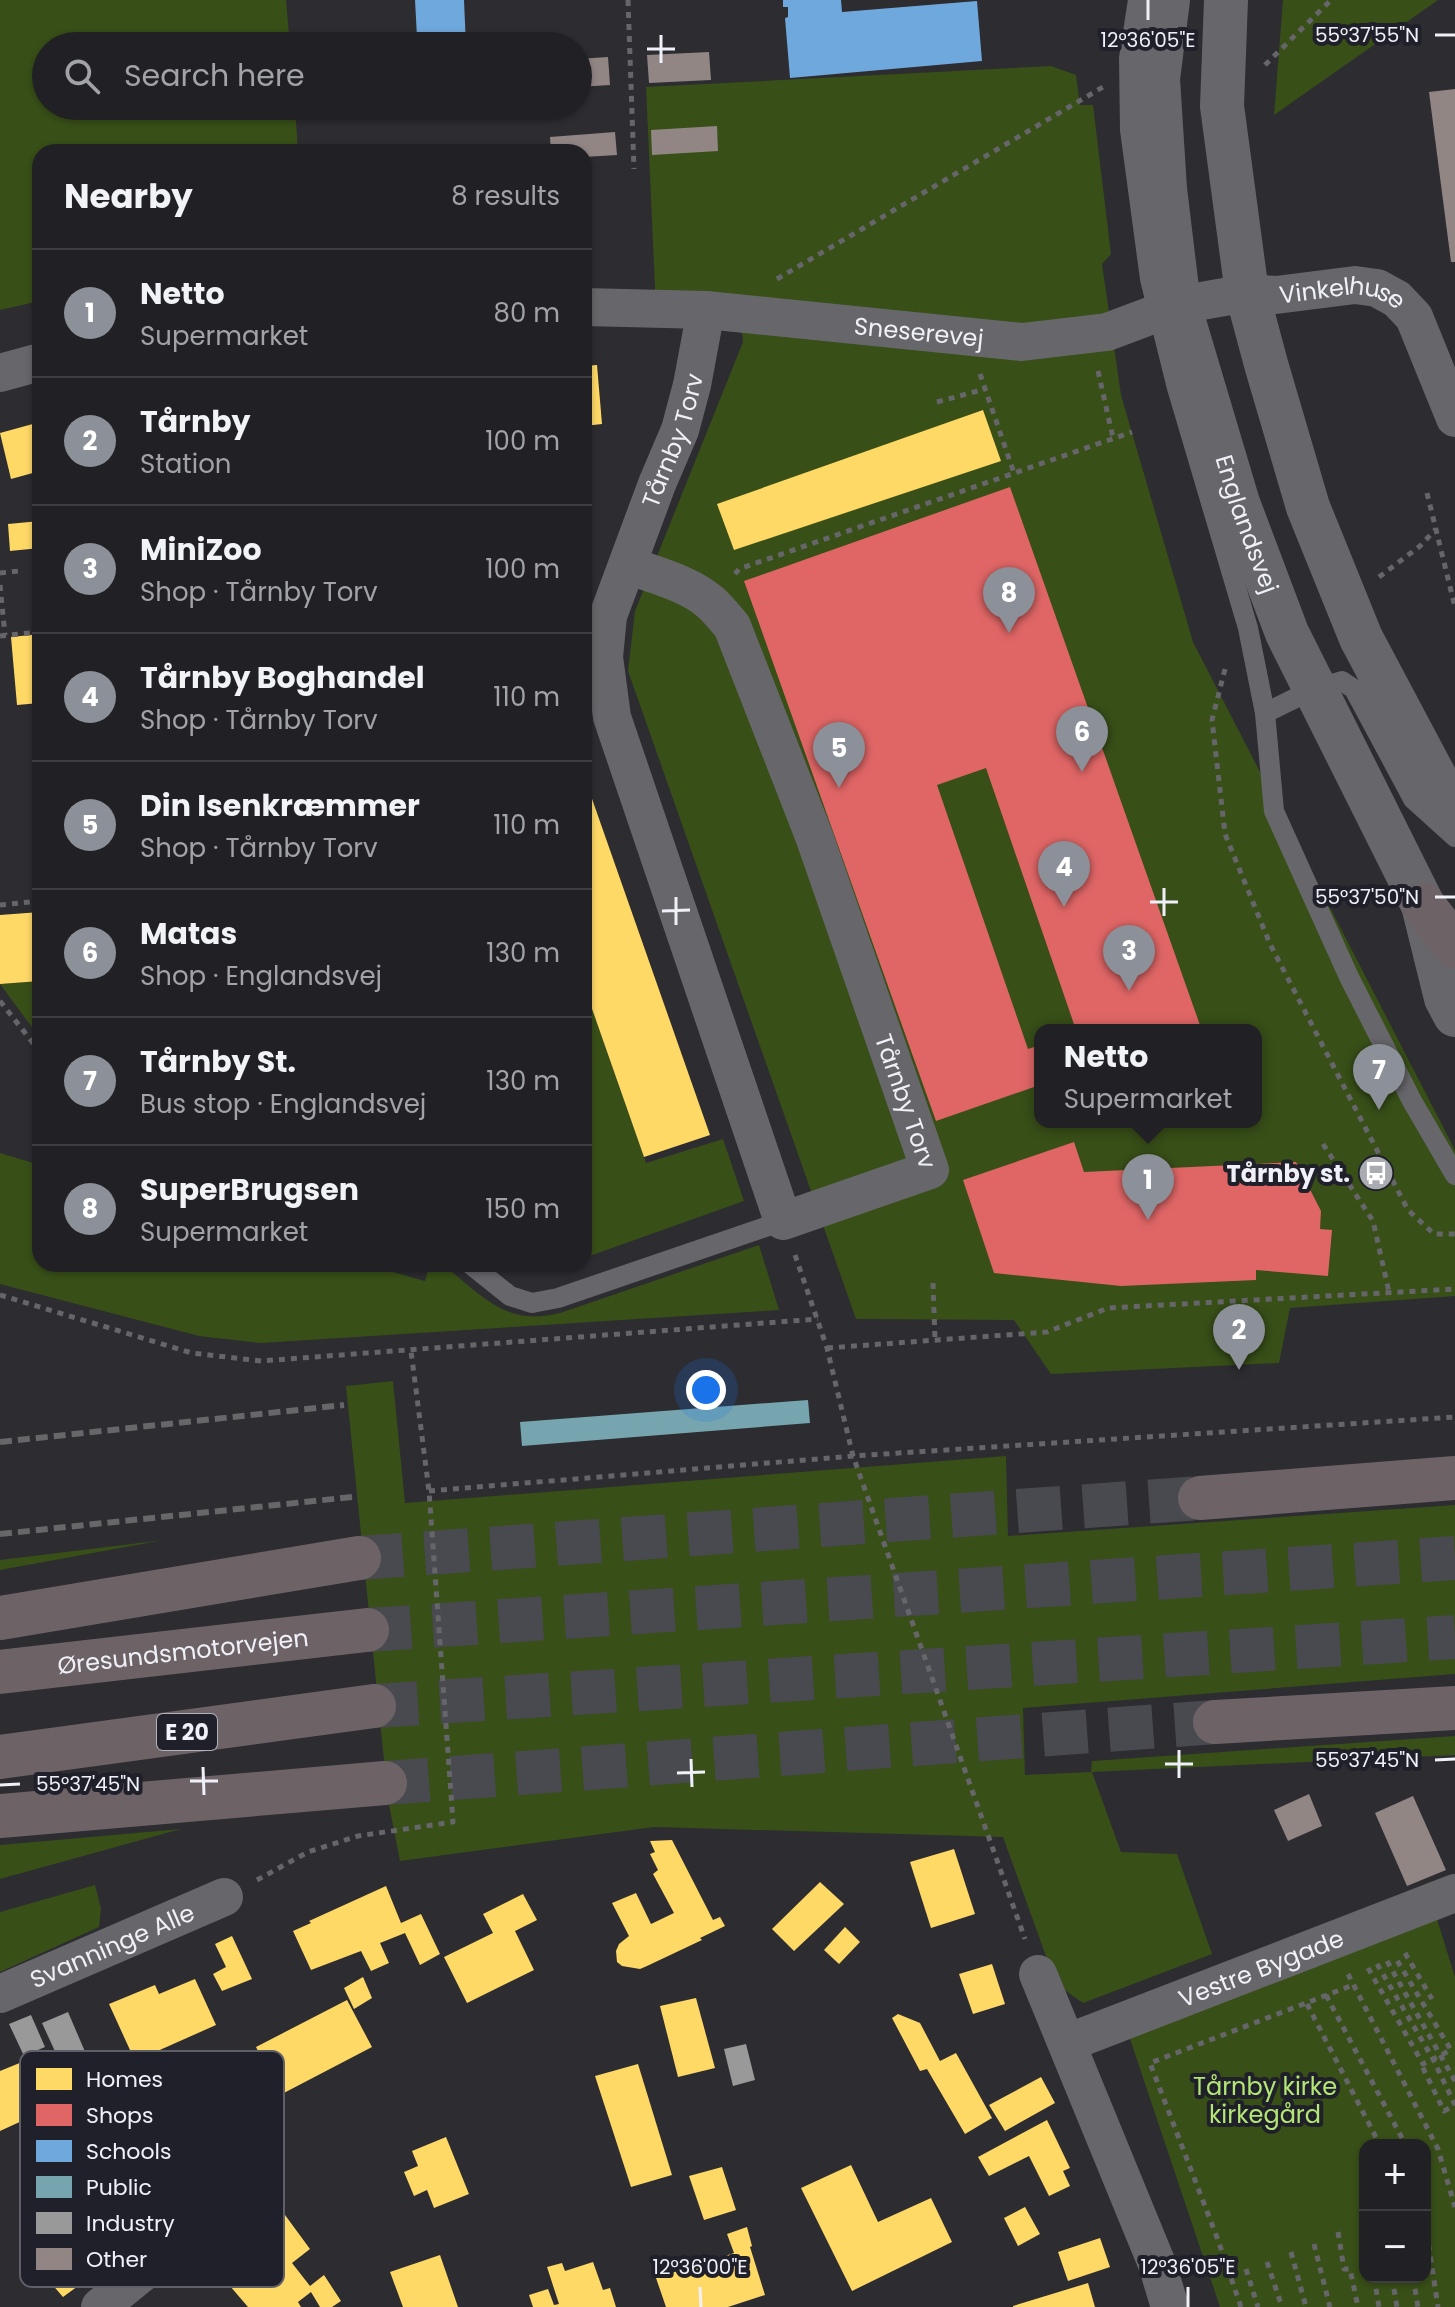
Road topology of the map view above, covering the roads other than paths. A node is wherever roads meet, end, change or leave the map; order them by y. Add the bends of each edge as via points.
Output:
1 (1138, 0) edge
2 (1168, 0) edge
3 (1226, 0) edge
4 (1247, 293) junction
5 (592, 307) edge
6 (1169, 309) junction
7 (706, 310) junction
8 (1440, 349) edge
9 (32, 364) edge
10 (0, 373) edge
11 (1455, 418) edge
12 (627, 565) junction
13 (1314, 689) junction
14 (1265, 713) junction
15 (1455, 815) edge
16 (1455, 837) edge
17 (1423, 905) junction
18 (1455, 946) edge
19 (1455, 1015) edge
20 (1455, 1175) edge
21 (783, 1221) junction
22 (480, 1272) edge
23 (1455, 1478) edge
24 (1200, 1498) tunnel mouth
25 (359, 1558) tunnel mouth
26 (0, 1618) edge
27 (367, 1630) tunnel mouth
28 (0, 1672) edge
29 (374, 1706) tunnel mouth
30 (1455, 1708) edge
31 (1215, 1722) tunnel mouth
32 (0, 1757) edge
33 (385, 1783) tunnel mouth
34 (0, 1816) edge
35 (1455, 1893) edge
36 (224, 1897) road end
37 (1038, 1974) road end
38 (0, 1994) edge
39 (1067, 2043) junction
40 (125, 2287) edge
41 (100, 2307) edge
42 (1170, 2307) edge

1 - 6 lane via 1129,58 1130,130 1150,279
2 - 6 street, Englandsvej via 1158,79
3 - 4 street via 1222,106
4 - 6 street, Sneserevej
4 - 8 street, Vinkelhuse via 1377,288 1397,299
4 - 15 street via 1308,507 1361,638
5 - 7 street, Sneserevej
6 - 7 street, Sneserevej via 1107,332 1022,342
6 - 13 street, Englandsvej via 1287,633
6 - 14 lane via 1181,402 1248,628
7 - 12 street, Tårnby Torv via 680,430
8 - 11 street, Vinkelhuse
9 - 10 street
12 - 21 street, Tårnby Torv via 604,636 612,717
12 - 21 street, Tårnby Torv via 681,585 710,602 732,626 814,836 930,1170
13 - 14 lane
13 - 16 lane via 1342,681 1354,689 1413,799
13 - 17 street, Englandsvej
14 - 20 lane via 1274,811 1349,977
17 - 18 highway
17 - 19 street, Englandsvej
21 - 22 lane via 532,1303 510,1296
23 - 24 highway
25 - 26 highway
27 - 28 highway, Øresundsmotorvejen
29 - 32 highway, E 20
30 - 31 highway
33 - 34 highway
35 - 39 street, Vestre Bygade
36 - 38 street, Svanninge Alle
37 - 39 street
39 - 42 street
40 - 41 street

